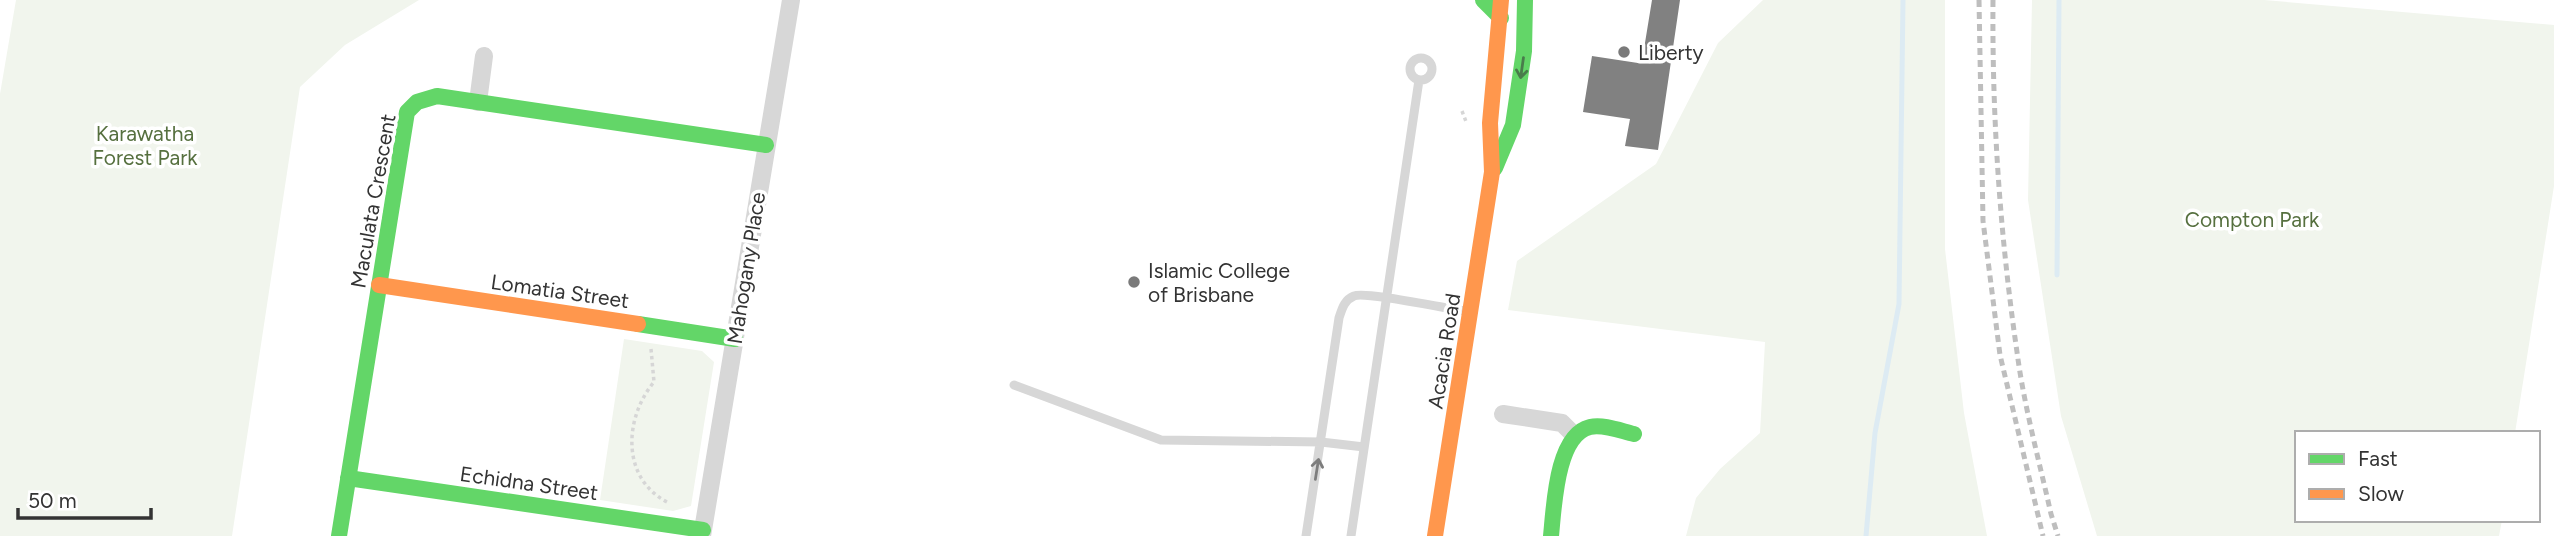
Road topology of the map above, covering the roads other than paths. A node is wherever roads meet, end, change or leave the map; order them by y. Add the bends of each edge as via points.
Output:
1 (790, 0) edge
2 (1483, 0) edge
3 (1501, 0) edge
4 (1525, 0) edge
5 (1501, 18) junction
6 (484, 56) dead end
7 (1419, 80) dead end
8 (478, 102) junction
9 (766, 145) junction
10 (1492, 172) junction
11 (379, 285) junction
12 (1386, 298) junction
13 (1471, 312) junction
14 (735, 338) junction
15 (1014, 384) dead end
16 (1503, 414) dead end
17 (1634, 434) dead end
18 (1574, 435) junction
19 (1321, 442) junction
20 (1364, 447) junction
21 (348, 478) junction
22 (702, 533) edge
23 (339, 536) edge
24 (1306, 536) edge
25 (1351, 536) edge
26 (1434, 536) edge
27 (1551, 536) edge

1 - 9 street, Mahogany Place
2 - 5 street
3 - 5 street, Acacia Road
4 -> 10 street, Acacia Road via 1524,51 1513,125
5 - 10 street, Acacia Road via 1490,123
6 - 8 street
7 - 12 lane
8 - 9 street, Maculata Crescent
8 - 11 street, Maculata Crescent via 437,96 417,102 407,112
9 - 14 street, Mahogany Place
10 - 13 street, Acacia Road
11 - 14 street, Lomatia Street
11 - 21 street, Maculata Crescent
12 - 13 lane
12 - 19 lane via 1357,295 1342,308
12 - 20 lane
13 - 26 street, Acacia Road
14 - 22 street, Mahogany Place
15 - 19 lane via 1161,440
16 - 18 street via 1562,423
17 - 18 street via 1591,427
18 - 27 street via 1563,456
19 - 20 lane
24 -> 19 lane
20 - 25 lane
21 - 22 street, Echidna Street
21 - 23 street, Maculata Crescent

